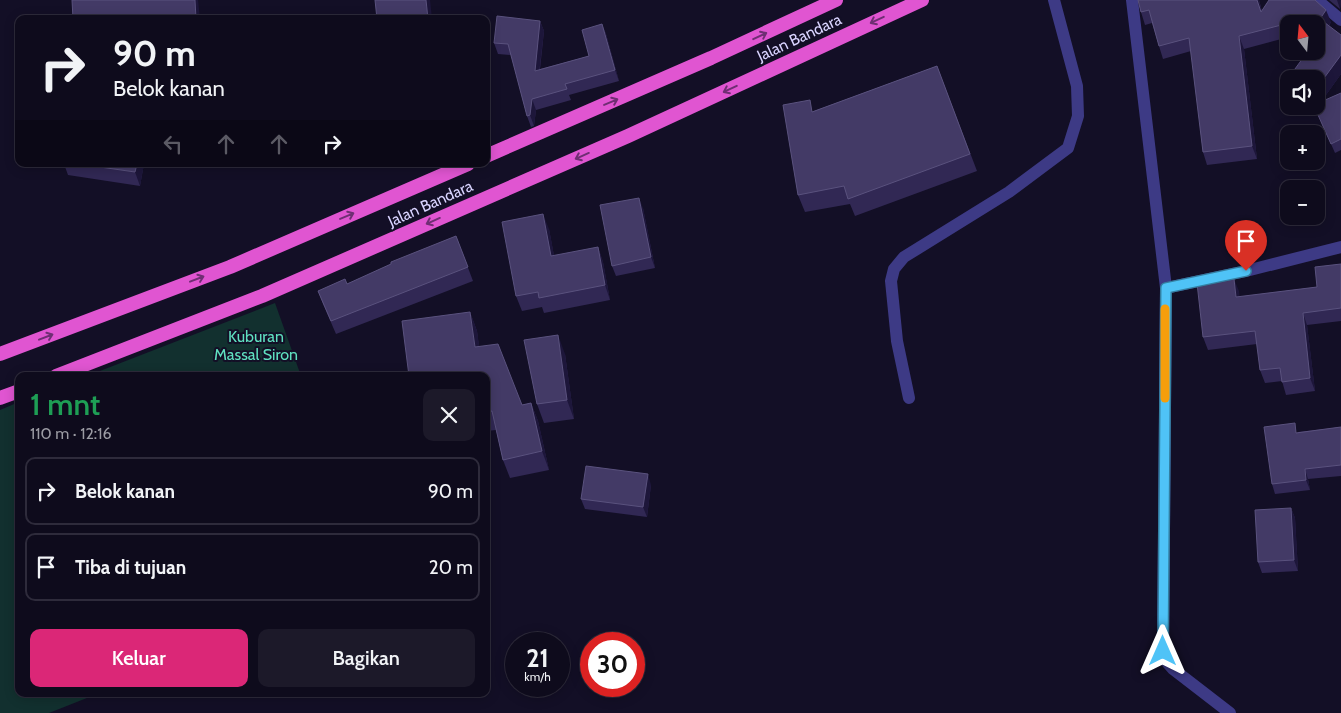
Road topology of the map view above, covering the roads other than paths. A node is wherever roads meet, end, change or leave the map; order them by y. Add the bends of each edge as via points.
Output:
1 (836, 0) edge
2 (922, 0) edge
3 (1054, 0) edge
4 (1132, 0) edge
5 (1316, 0) edge
6 (1341, 20) edge
7 (490, 154) edge
8 (461, 167) edge
9 (1341, 247) edge
10 (1166, 288) junction
11 (0, 354) edge
12 (66, 372) edge
13 (15, 392) edge
14 (0, 398) edge
15 (909, 398) dead end
16 (1230, 713) edge

7 -> 1 highway, Jalan Bandara
2 -> 12 highway, Jalan Bandara via 628,136 262,296
3 - 15 street via 1078,86 1078,116 1068,148 1009,192 904,257 894,269 891,282 896,341
4 - 10 street
5 - 6 street
11 -> 8 highway, Jalan Bandara via 230,267
9 - 10 street
10 - 16 street via 1163,651 1165,660 1173,669
13 - 14 highway

